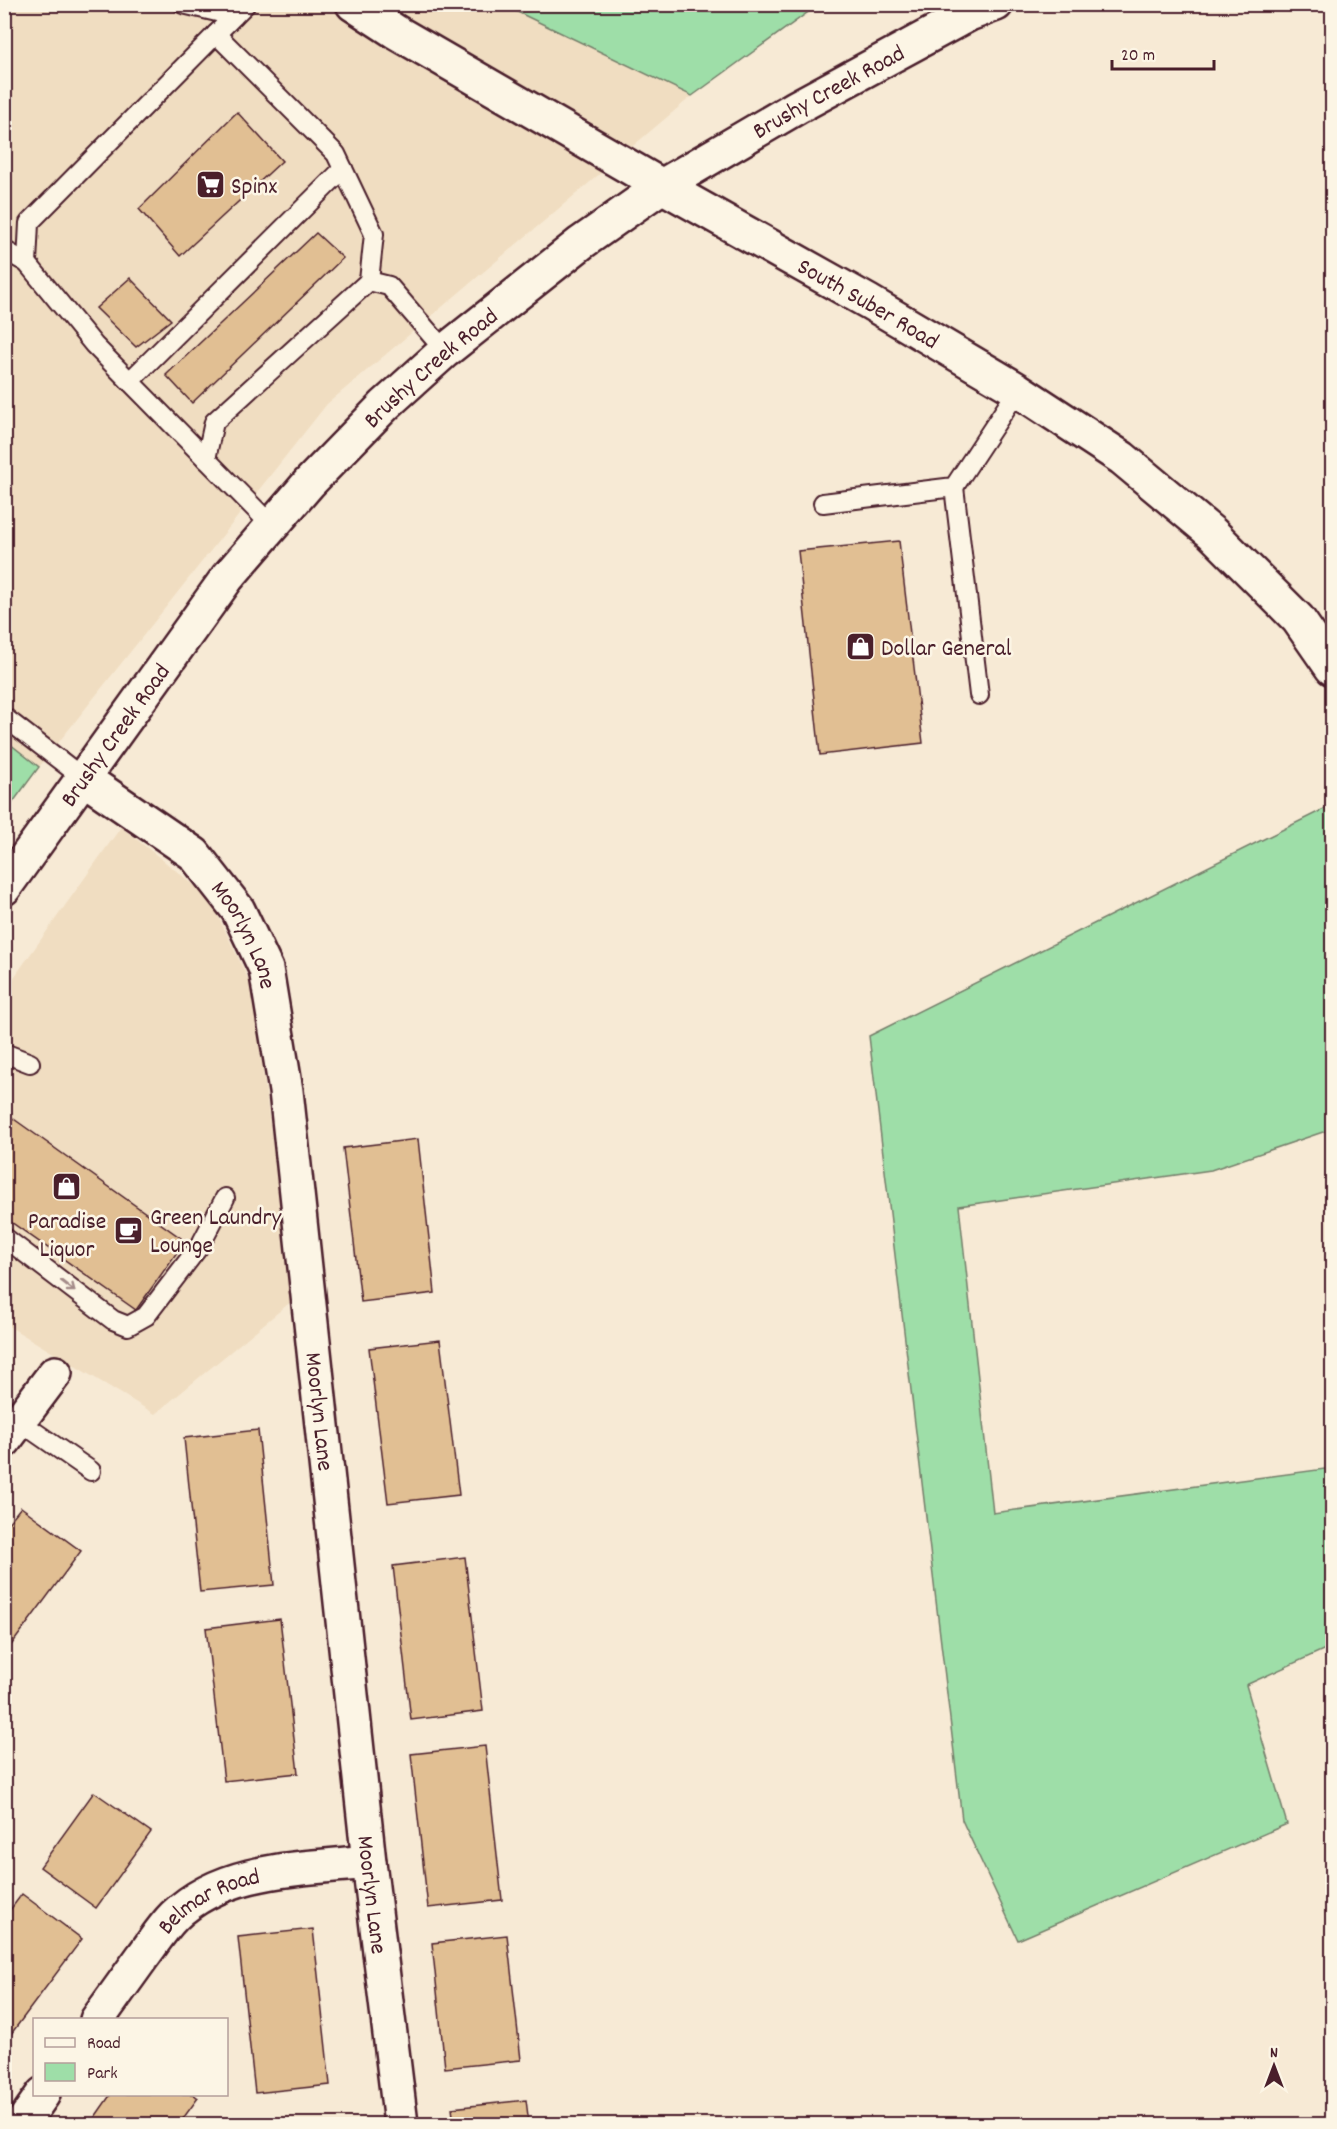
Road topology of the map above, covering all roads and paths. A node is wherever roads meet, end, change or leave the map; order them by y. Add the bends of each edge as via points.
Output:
1 (183, 4) edge
2 (353, 4) edge
3 (996, 4) edge
4 (240, 10) edge
5 (216, 34) junction
6 (343, 169) junction
7 (662, 186) junction
8 (4, 250) edge
9 (27, 263) junction
10 (369, 281) junction
11 (445, 351) junction
12 (130, 381) junction
13 (1018, 390) junction
14 (206, 459) junction
15 (954, 487) junction
16 (823, 503) dead end
17 (272, 526) junction
18 (1332, 668) edge
19 (979, 695) dead end
20 (4, 717) edge
21 (83, 778) junction
22 (4, 888) edge
23 (4, 1053) edge
24 (30, 1063) dead end
25 (225, 1198) dead end
26 (4, 1237) edge
27 (55, 1373) dead end
28 (12, 1431) edge
29 (91, 1471) dead end
30 (369, 1862) junction
31 (99, 2018) edge
32 (43, 2096) edge
33 (22, 2124) edge
34 (401, 2124) edge

1 - 4 lane
2 - 7 street, South Suber Road
3 - 7 street, Brushy Creek Road via 969,14 797,107
4 - 5 lane
5 - 6 lane via 336,154
5 - 9 lane via 29,223
6 - 10 lane via 374,234
6 - 12 lane
7 - 11 street, Brushy Creek Road via 581,243
7 - 13 street, South Suber Road
8 - 9 lane
9 - 12 lane via 94,345
10 - 11 lane via 389,286
10 - 14 lane via 214,422
11 - 17 street, Brushy Creek Road via 385,405
12 - 14 lane
13 - 15 lane
13 - 18 street, South Suber Road via 1122,458 1212,533 1298,619
14 - 17 lane
15 - 16 lane
15 - 19 lane
17 - 21 street, Brushy Creek Road via 227,578
20 - 21 lane
21 - 22 street, Brushy Creek Road
21 - 30 street, Moorlyn Lane via 194,854 238,910 266,969 286,1091
23 - 24 lane
26 -> 25 lane via 113,1320 128,1326 146,1316 201,1244
27 - 28 street
28 - 29 lane
30 - 31 street, Belmar Road via 242,1879 193,1900 173,1917
30 - 34 street, Moorlyn Lane
32 - 33 street

